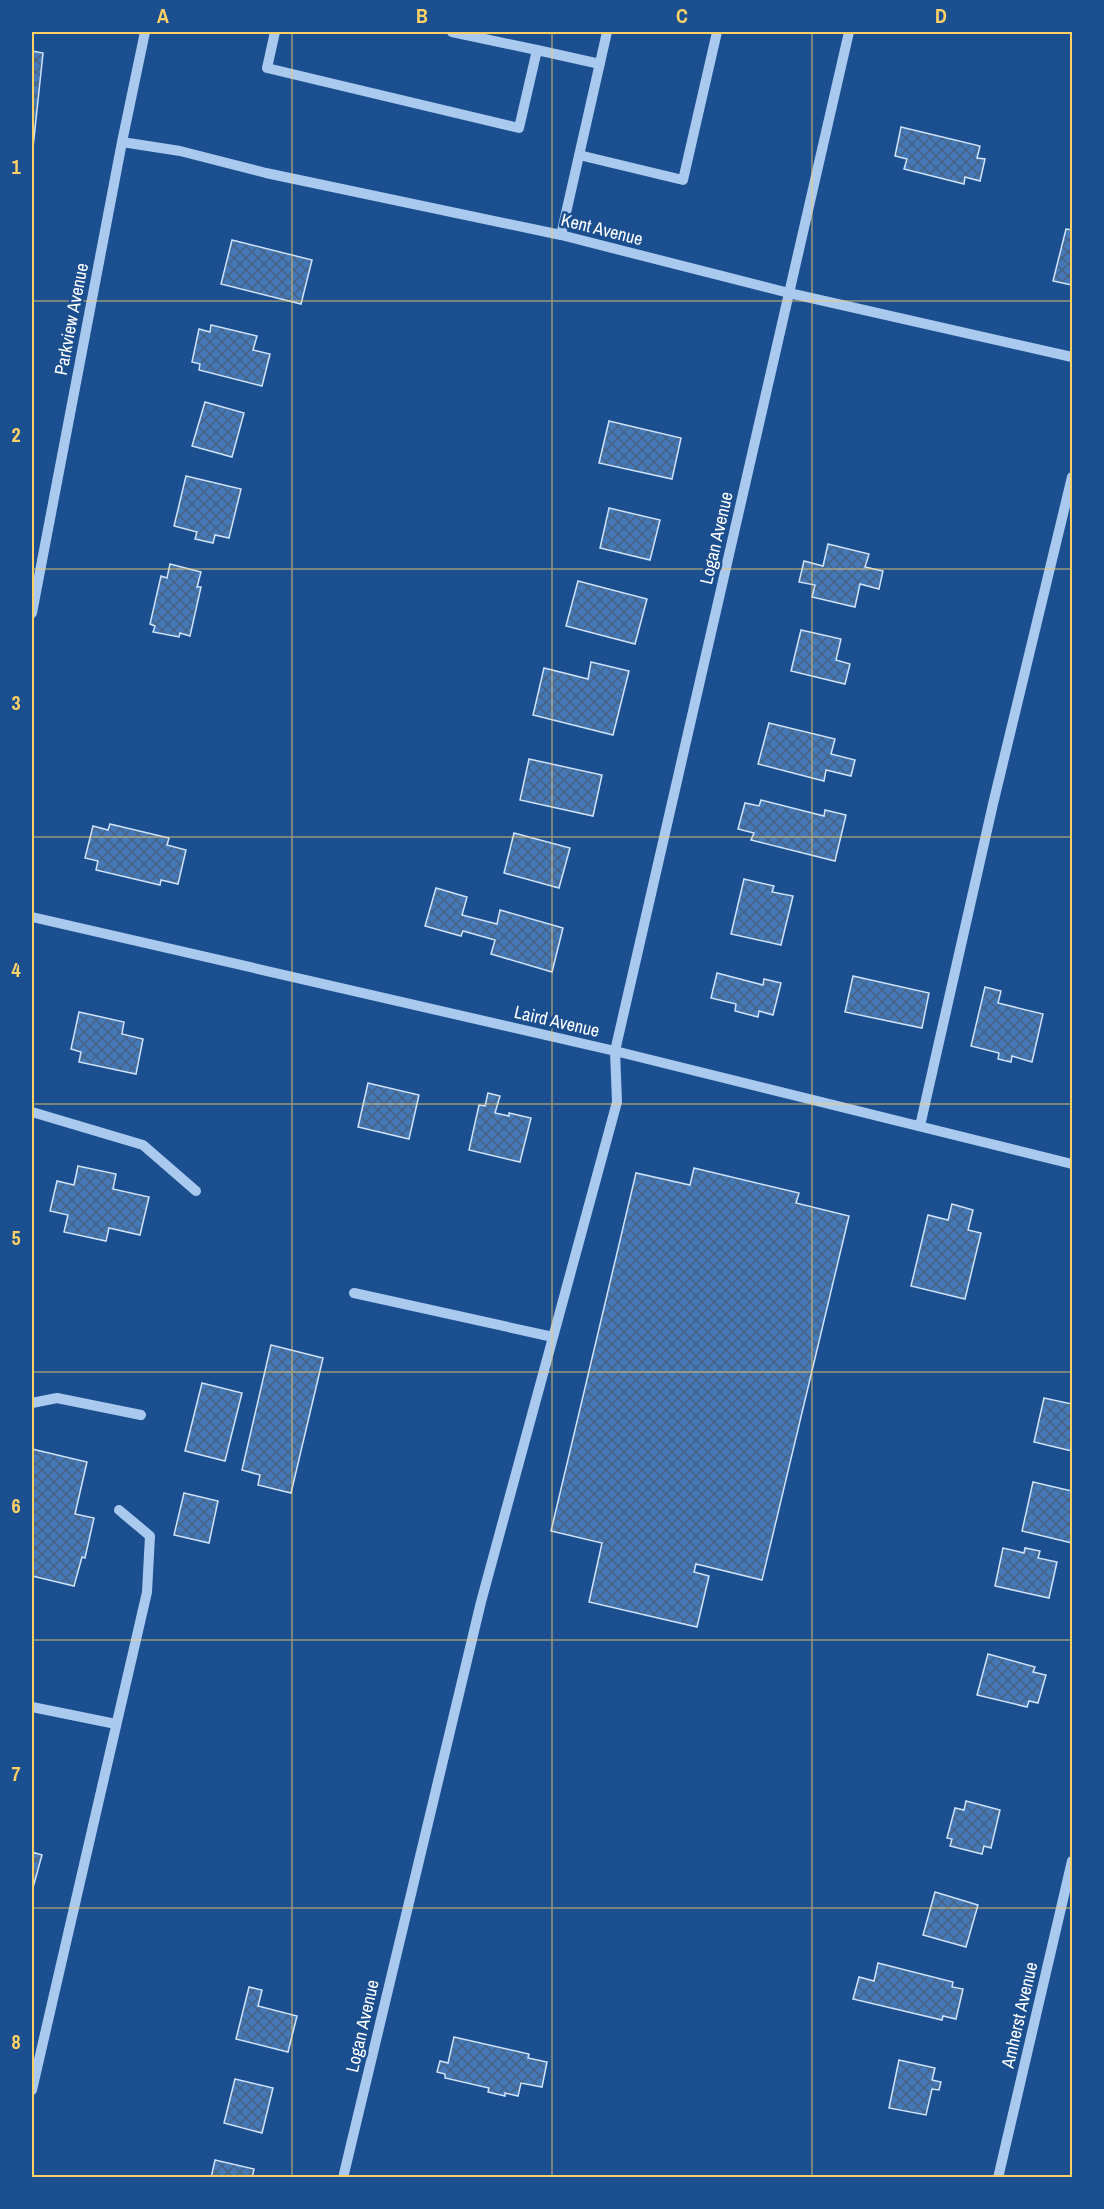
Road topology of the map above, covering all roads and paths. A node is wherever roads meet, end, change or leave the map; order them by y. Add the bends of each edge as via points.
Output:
1 (145, 32) edge
2 (275, 32) edge
3 (452, 32) edge
4 (607, 32) edge
5 (717, 32) edge
6 (849, 32) edge
7 (537, 50) junction
8 (600, 64) junction
9 (122, 142) junction
10 (579, 155) junction
11 (561, 236) junction
12 (789, 293) junction
13 (1072, 357) edge
14 (1072, 477) edge
15 (32, 613) edge
16 (32, 917) edge
17 (615, 1051) junction
18 (32, 1112) edge
19 (920, 1126) junction
20 (1072, 1164) edge
21 (196, 1191) dead end
22 (354, 1293) dead end
23 (553, 1337) junction
24 (32, 1403) edge
25 (141, 1415) dead end
26 (119, 1510) dead end
27 (32, 1707) edge
28 (116, 1724) junction
29 (1072, 1861) edge
30 (32, 2090) edge
31 (343, 2178) edge
32 (998, 2178) edge

1 - 9 street, Parkview Avenue
2 - 7 street via 267,68 519,128
3 - 7 street
4 - 8 street
5 - 10 street via 683,180
6 - 12 street, Logan Avenue
7 - 8 street
8 - 10 street
9 - 11 street, Kent Avenue via 180,151
9 - 15 street, Parkview Avenue
10 - 11 street
11 - 12 street, Kent Avenue
12 - 13 street, Kent Avenue
12 - 17 street, Logan Avenue
14 - 19 street
16 - 17 street, Laird Avenue
17 - 19 street, Laird Avenue
17 - 23 street, Logan Avenue via 617,1102
18 - 21 street via 143,1145
19 - 20 street, Laird Avenue
22 - 23 street
23 - 31 street, Logan Avenue via 481,1602
24 - 25 street via 57,1398
26 - 28 street via 150,1536 147,1592
27 - 28 street
28 - 30 street
29 - 32 street, Amherst Avenue

